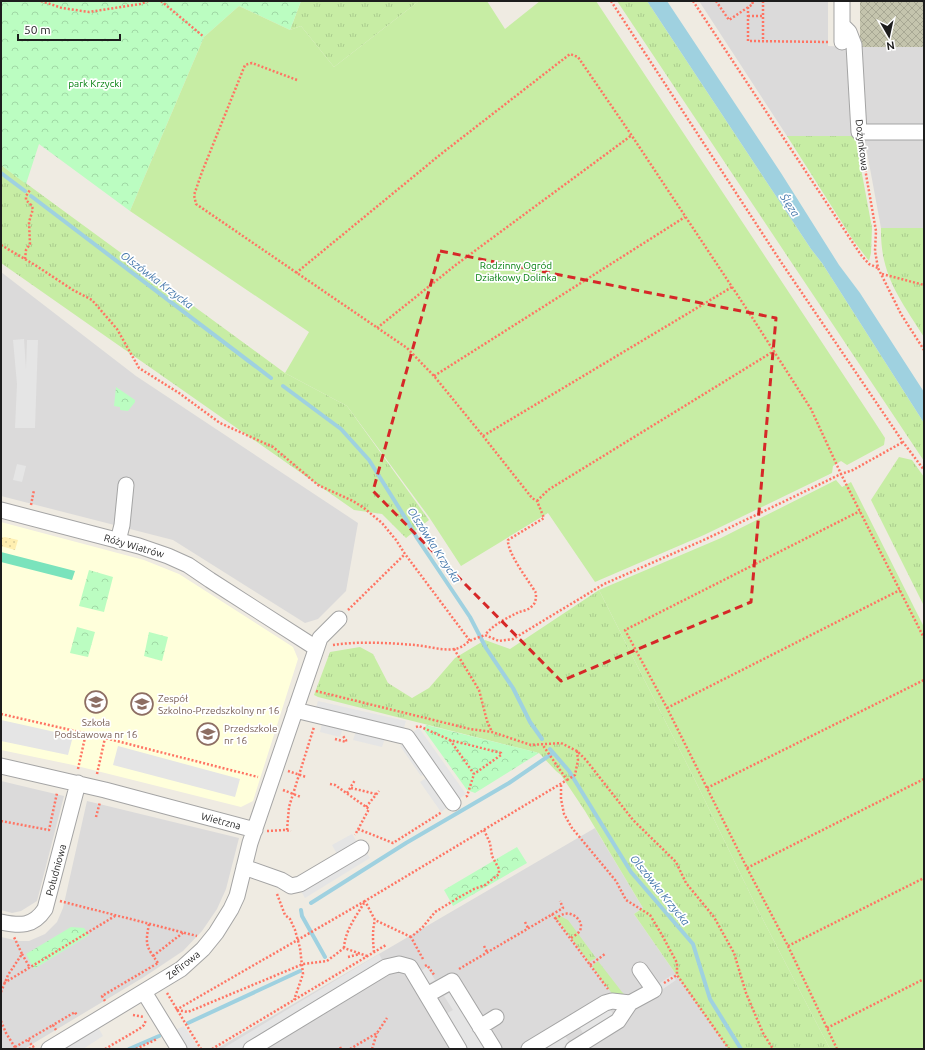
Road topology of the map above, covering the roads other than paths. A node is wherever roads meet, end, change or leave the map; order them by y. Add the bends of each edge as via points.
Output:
1 (842, 1) edge
2 (842, 25) junction
3 (837, 42) road end
4 (924, 132) edge
5 (126, 485) dead end
6 (1, 510) edge
7 (118, 541) junction
8 (339, 619) road end
9 (316, 648) junction
10 (295, 710) junction
11 (1, 766) edge
12 (78, 776) junction
13 (450, 806) road end
14 (260, 831) junction
15 (361, 848) road end
16 (244, 867) junction
17 (1, 922) edge
18 (640, 970) dead end
19 (144, 992) junction
20 (427, 995) junction
21 (623, 1003) junction
22 (496, 1017) dead end
23 (480, 1027) junction
24 (49, 1049) edge
25 (179, 1049) edge
26 (251, 1049) edge
27 (459, 1049) edge
28 (494, 1049) edge
29 (529, 1049) edge
30 (573, 1049) edge

1 - 2 street
2 - 3 street
2 - 4 street, Dożynkowa via 849,32 854,44 859,132
5 - 7 street
6 - 7 street, Róży Wiatrów
7 - 9 street, Róży Wiatrów via 154,550 183,563
8 - 9 street, Wietrzna via 320,638
9 - 10 street, Wietrzna
10 - 13 street via 407,737
10 - 14 street, Wietrzna
11 - 12 street, Wietrzna
12 - 14 street, Wietrzna
12 - 17 street, Południowa via 47,904 42,914 29,923 18,925
14 - 16 street, Zefirowa
15 - 16 street via 300,884 291,886
16 - 19 street, Zefirowa via 231,909 209,942 181,969
18 - 21 street via 656,989
19 - 24 street, Zefirowa
19 - 25 street
20 - 23 street via 452,981
20 - 26 street via 410,966 399,964 386,967
20 - 27 street
21 - 29 street via 606,1003
21 - 30 street via 618,1021
22 - 23 street
23 - 28 street

